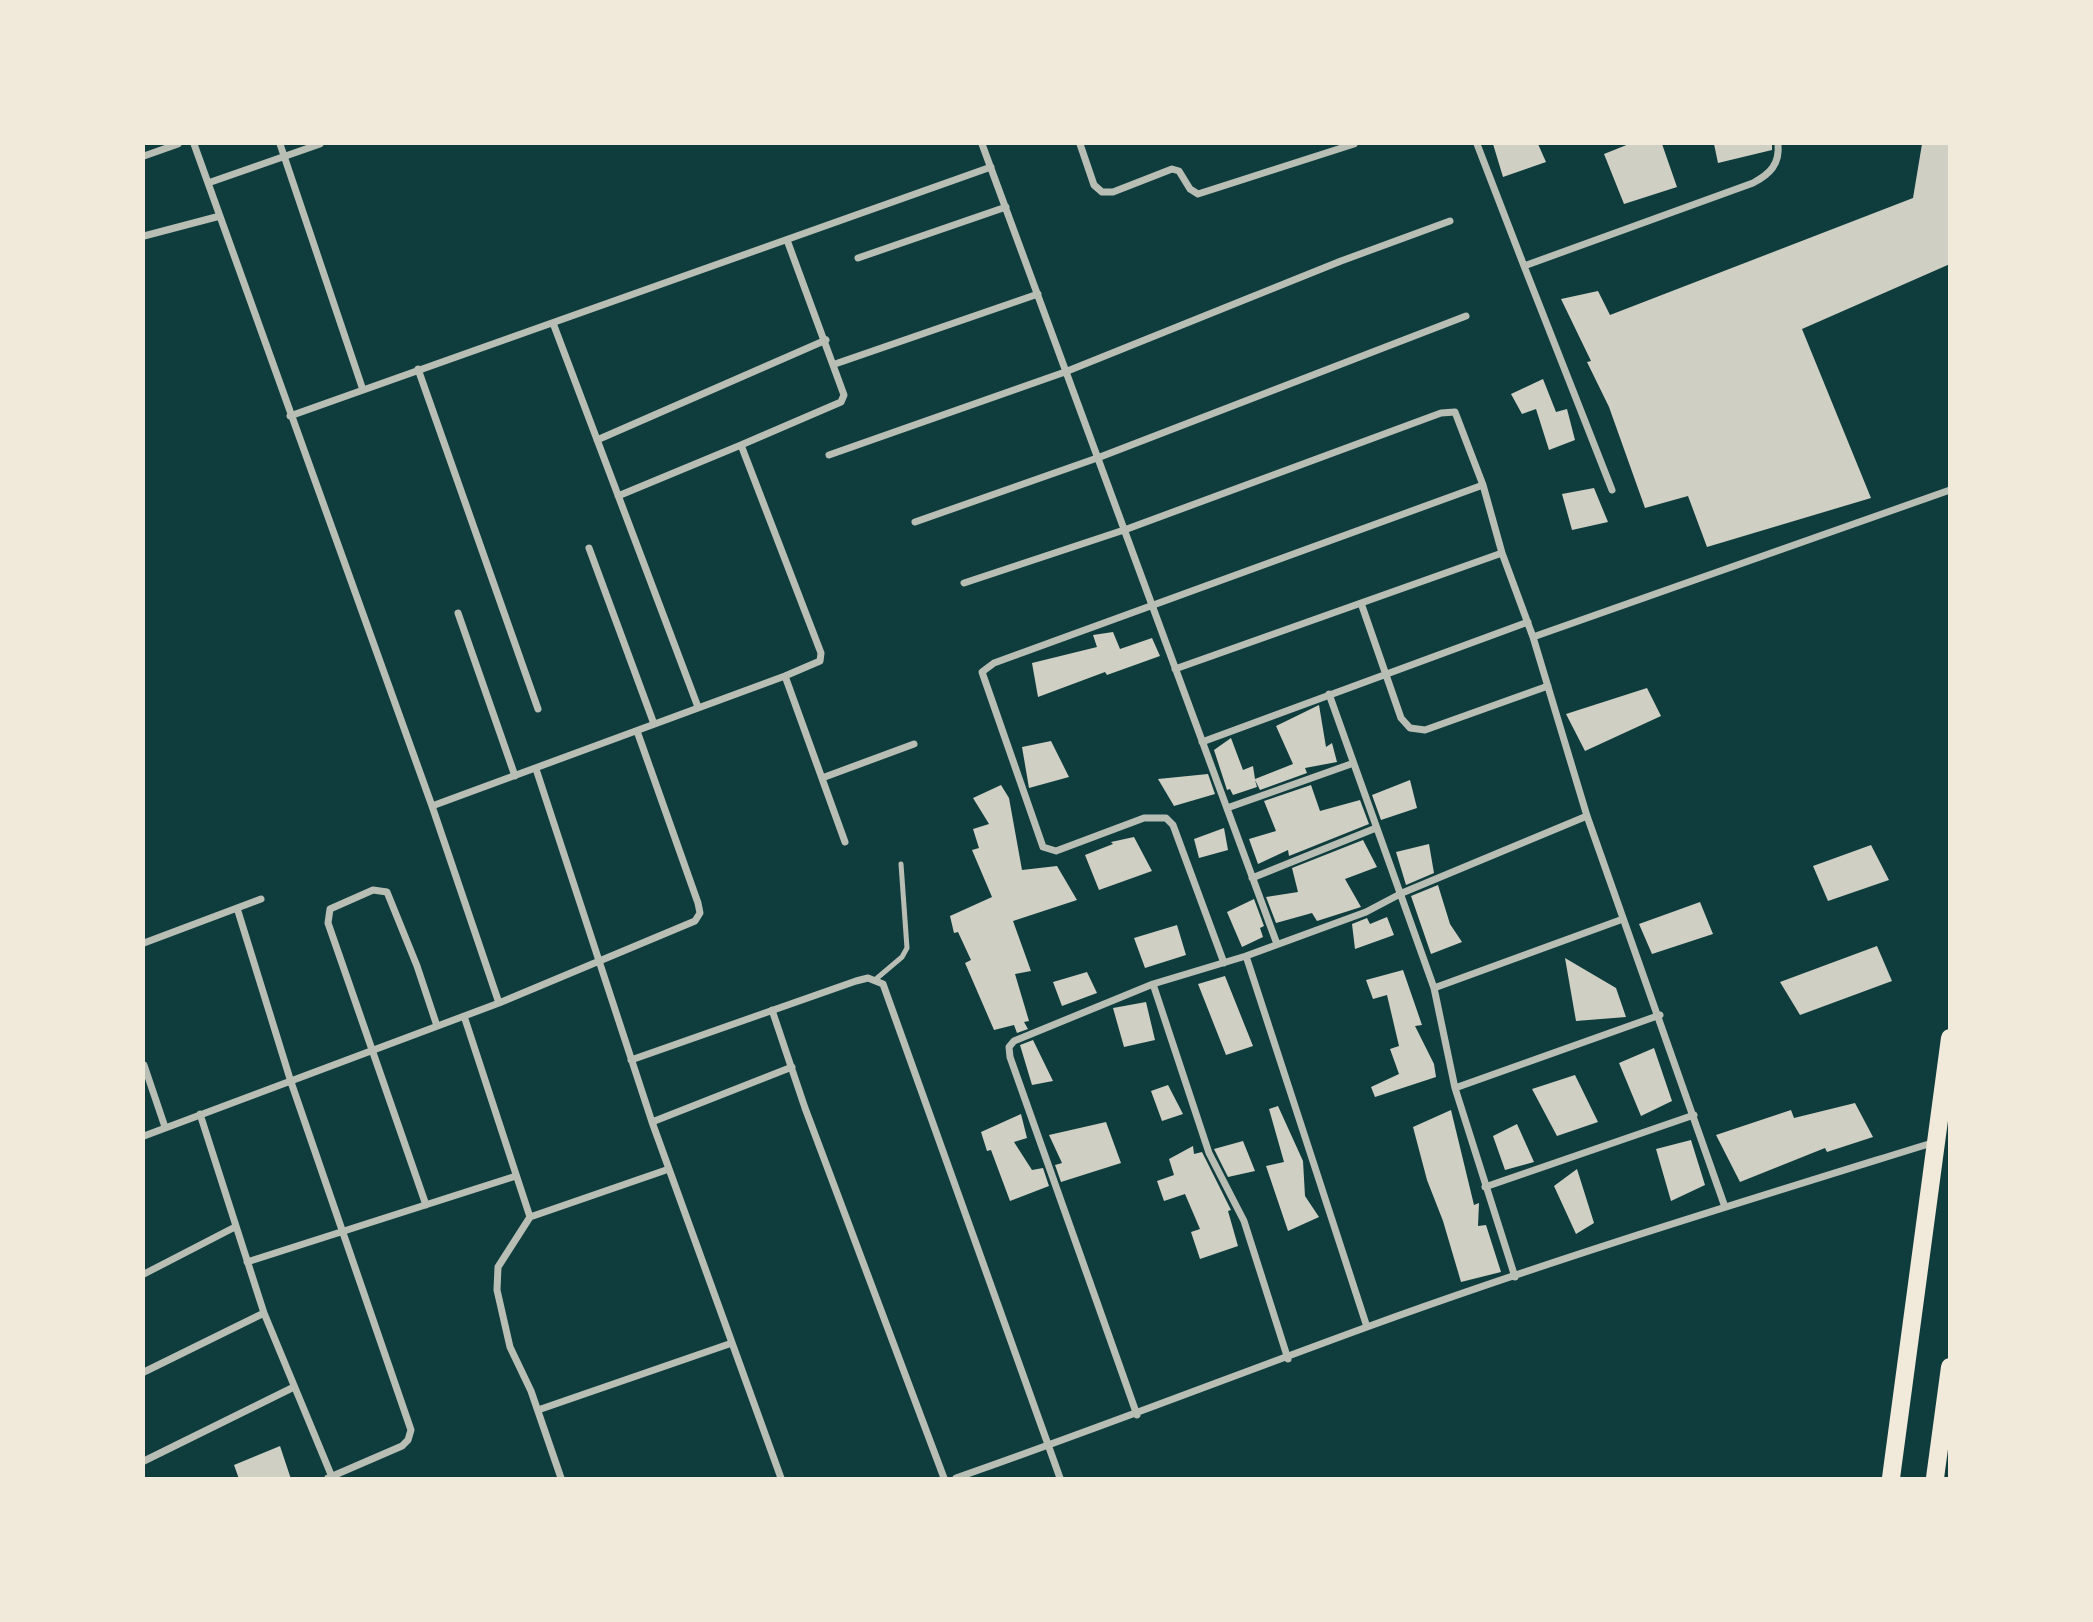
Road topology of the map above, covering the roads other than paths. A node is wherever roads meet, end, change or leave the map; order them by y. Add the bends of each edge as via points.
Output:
1 (178, 144) edge
2 (194, 144) edge
3 (281, 144) edge
4 (320, 144) edge
5 (982, 144) edge
6 (1080, 144) edge
7 (1354, 144) edge
8 (1477, 144) edge
9 (1778, 144) edge
10 (144, 156) edge
11 (285, 156) junction
12 (991, 167) junction
13 (208, 183) junction
14 (1006, 207) junction
15 (220, 216) junction
16 (1450, 221) dead end
17 (144, 236) edge
18 (787, 240) junction
19 (858, 258) dead end
20 (1524, 266) junction
21 (1038, 294) junction
22 (1466, 316) dead end
23 (553, 323) junction
24 (826, 340) junction
25 (835, 364) junction
26 (418, 369) junction
27 (1065, 372) junction
28 (363, 390) junction
29 (290, 416) junction
30 (597, 440) junction
31 (741, 444) junction
32 (829, 455) dead end
33 (1100, 457) junction
34 (1483, 485) junction
35 (1612, 490) dead end
36 (1950, 490) edge
37 (618, 496) junction
38 (915, 522) dead end
39 (1127, 529) junction
40 (589, 548) dead end
41 (1502, 552) junction
42 (964, 583) dead end
43 (1361, 603) junction
44 (1153, 607) junction
45 (458, 613) dead end
46 (1528, 622) junction
47 (1533, 637) junction
48 (1175, 668) junction
49 (1386, 673) junction
50 (785, 676) junction
51 (1548, 686) junction
52 (1329, 694) junction
53 (698, 707) junction
54 (538, 709) dead end
55 (654, 724) junction
56 (637, 731) junction
57 (1202, 742) junction
58 (914, 744) dead end
59 (1351, 764) junction
60 (536, 769) junction
61 (515, 776) junction
62 (822, 778) junction
63 (432, 806) junction
64 (1227, 808) junction
65 (1587, 816) junction
66 (1376, 828) junction
67 (845, 842) dead end
68 (901, 864) dead end
69 (1252, 878) junction
70 (1402, 893) junction
71 (261, 899) dead end
72 (237, 908) junction
73 (1623, 919) junction
74 (144, 943) edge
75 (1277, 944) junction
76 (1246, 956) junction
77 (599, 963) junction
78 (1224, 963) junction
79 (876, 979) junction
80 (1153, 984) junction
81 (1434, 988) junction
82 (499, 1003) junction
83 (772, 1010) junction
84 (1660, 1015) junction
85 (464, 1016) junction
86 (437, 1026) junction
87 (1950, 1038) edge
88 (372, 1052) junction
89 (631, 1060) junction
90 (144, 1065) edge
91 (792, 1067) junction
92 (291, 1082) junction
93 (1455, 1087) junction
94 (200, 1114) junction
95 (1694, 1115) junction
96 (652, 1122) junction
97 (165, 1127) junction
98 (144, 1136) edge
99 (1936, 1142) junction
100 (669, 1169) junction
101 (516, 1176) junction
102 (1485, 1187) junction
103 (426, 1205) junction
104 (1726, 1207) junction
105 (530, 1217) junction
106 (235, 1227) junction
107 (344, 1231) junction
108 (247, 1262) junction
109 (144, 1273) edge
110 (1515, 1278) junction
111 (264, 1312) junction
112 (1367, 1327) junction
113 (732, 1343) junction
114 (1288, 1359) junction
115 (1950, 1367) edge
116 (144, 1372) edge
117 (294, 1387) junction
118 (538, 1410) junction
119 (1137, 1415) junction
120 (1046, 1447) junction
121 (144, 1461) edge
122 (330, 1478) edge
123 (561, 1479) edge
124 (781, 1479) edge
125 (944, 1479) edge
126 (956, 1479) edge
127 (1060, 1479) edge
128 (1891, 1479) edge
129 (1935, 1479) edge

1 - 10 street
2 - 13 street
3 - 11 street
4 - 11 street
5 - 12 street
6 - 7 street via 1094,185 1101,192 1113,192 1172,169 1198,194
8 - 20 street
9 - 20 street via 1779,155 1770,174 1753,183
11 - 13 street
11 - 28 street
12 - 14 street
12 - 18 street
13 - 15 street
14 - 19 street
14 - 21 street
15 - 17 street
15 - 29 street
16 - 27 street
18 - 23 street
18 - 24 street
20 - 35 street
21 - 25 street
21 - 27 street
22 - 33 street
23 - 26 street
23 - 30 street
24 - 25 street
24 - 30 street
25 - 31 street via 844,395 841,402
26 - 28 street
26 - 54 street
27 - 32 street
27 - 33 street
28 - 29 street
29 - 63 street
30 - 37 street
31 - 37 street
31 - 50 street via 821,653 815,665
33 - 38 street
33 - 39 street
34 - 39 street via 1459,417 1449,411
34 - 41 street
34 - 44 street
36 - 47 street
37 - 53 street
39 - 42 street
39 - 44 street
40 - 55 street
41 - 43 street
41 - 46 street
43 - 48 street
43 - 49 street
44 - 48 street
44 - 78 street via 994,663 982,673 1043,847 1056,851 1144,818 1166,818 1173,825
45 - 61 street
46 - 47 street
46 - 49 street
47 - 51 street
48 - 57 street
49 - 51 street via 1401,718 1410,728 1425,730
49 - 52 street
50 - 53 street
50 - 62 street
51 - 65 street
52 - 57 street
52 - 59 street
53 - 55 street
55 - 56 street
56 - 60 street
56 - 77 street via 700,914 686,927
57 - 64 street
58 - 62 street
59 - 64 street
59 - 66 street
60 - 61 street
60 - 77 street
61 - 63 street
62 - 67 street
63 - 82 street
64 - 69 street
65 - 70 street
65 - 73 street
66 - 69 street
66 - 70 street
68 - 79 lane via 907,948
69 - 75 street
70 - 75 street via 1366,912
70 - 81 street
71 - 72 street
72 - 74 street
72 - 92 street
73 - 81 street
73 - 84 street
75 - 76 street
76 - 78 street
76 - 112 street
77 - 82 street
77 - 89 street
78 - 80 street
79 - 83 street via 856,981
79 - 120 street via 888,991
80 - 114 street via 1209,1153 1244,1221
80 - 119 street via 1021,1036 1009,1047
81 - 93 street
82 - 85 street
83 - 89 street
83 - 91 street
84 - 93 street
84 - 95 street
85 - 86 street
85 - 101 street
86 - 88 street
86 - 88 street via 392,899 387,892 373,890 338,905 327,916
87 - 99 main road
88 - 92 street
88 - 103 street
89 - 96 street
90 - 97 street
91 - 96 street
91 - 125 street
92 - 94 street
92 - 107 street
93 - 102 street
94 - 97 street
94 - 106 street
95 - 102 street
95 - 104 street
96 - 100 street
97 - 98 street
99 - 104 street
99 - 128 main road
100 - 105 street
100 - 113 street
101 - 103 street
101 - 105 street
102 - 110 street
103 - 107 street
104 - 110 street
105 - 118 street via 503,1256 496,1277 510,1347
106 - 108 street
106 - 109 street
107 - 108 street
107 - 122 street via 411,1430 402,1446
108 - 111 street
110 - 112 street
111 - 116 street
111 - 117 street
112 - 114 street
113 - 118 street
113 - 124 street
114 - 119 street
115 - 129 main road
117 - 121 street
117 - 122 street
118 - 123 street
119 - 120 street
120 - 126 street
120 - 127 street

